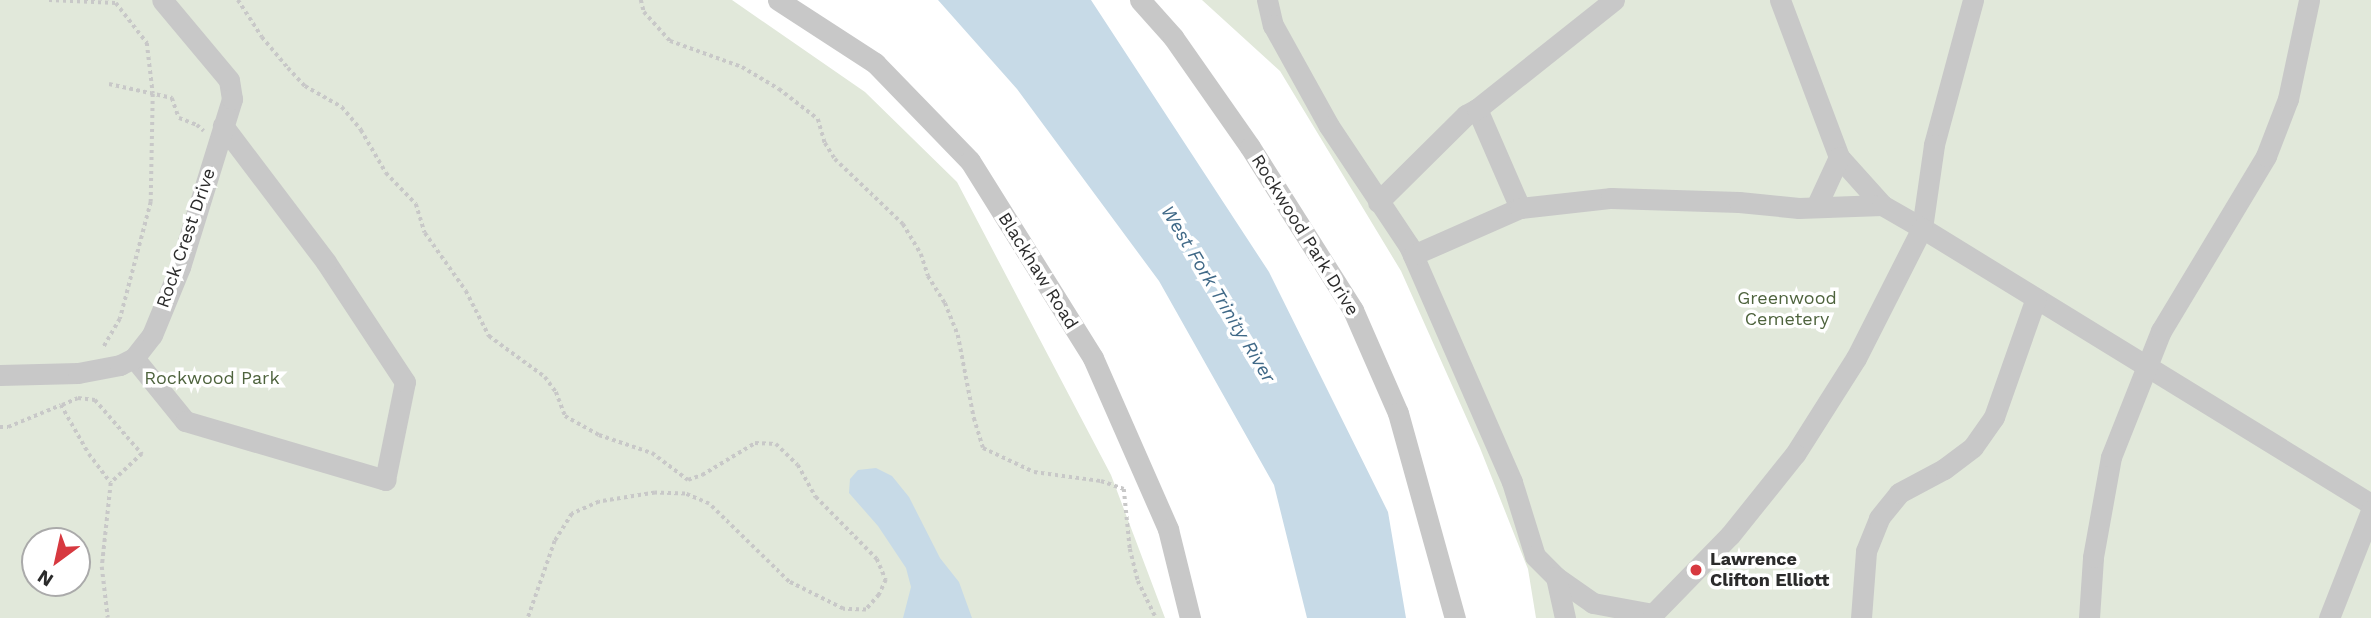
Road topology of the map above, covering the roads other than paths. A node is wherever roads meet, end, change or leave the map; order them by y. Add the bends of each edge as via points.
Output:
1 (162, 0) edge
2 (778, 0) edge
3 (1140, 0) edge
4 (1251, 0) edge
5 (1267, 0) edge
6 (1614, 0) edge
7 (1780, 0) edge
8 (1973, 0) edge
9 (2309, 0) edge
10 (1273, 25) junction
11 (1477, 109) junction
12 (220, 136) junction
13 (1839, 157) junction
14 (1378, 202) junction
15 (1882, 205) junction
16 (1816, 207) junction
17 (1520, 208) junction
18 (1922, 228) junction
19 (1413, 255) junction
20 (2036, 298) junction
21 (134, 358) junction
22 (2147, 365) junction
23 (0, 375) edge
24 (2371, 504) edge
25 (2371, 511) edge
26 (1556, 577) junction
27 (1651, 616) edge
28 (1190, 618) edge
29 (1455, 618) edge
30 (1565, 618) edge
31 (1861, 618) edge
32 (2089, 618) edge
33 (2329, 618) edge

1 - 12 street, Rock Crest Drive via 229,80 232,99
2 - 28 street, Blackhaw Road via 875,63 970,161 1093,358 1168,529
3 - 29 street, Rockwood Park Drive via 1173,37 1250,147 1353,310 1398,413
4 - 10 street
5 - 10 street
6 - 11 street
7 - 13 street
8 - 18 street via 1934,145
9 - 22 street via 2288,99 2266,156 2196,268
10 - 14 street
11 - 14 street
11 - 17 street
12 - 21 street, Rock Crest Drive via 180,267 152,335
12 - 21 street via 326,262 405,382 385,480 185,421
13 - 15 street
13 - 16 street
14 - 19 street
15 - 16 street
15 - 18 street
16 - 17 street via 1611,198
17 - 19 street
18 - 20 street
18 - 27 street via 1856,358 1795,454 1730,535
19 - 26 street via 1512,482 1535,556
20 - 22 street
20 - 31 street via 1994,416 1973,447 1944,470 1899,494 1879,518 1866,551
21 - 23 street via 78,373
22 - 24 street
22 - 32 street via 2111,457 2093,557
25 - 33 street
26 - 27 street via 1593,603
26 - 30 street

